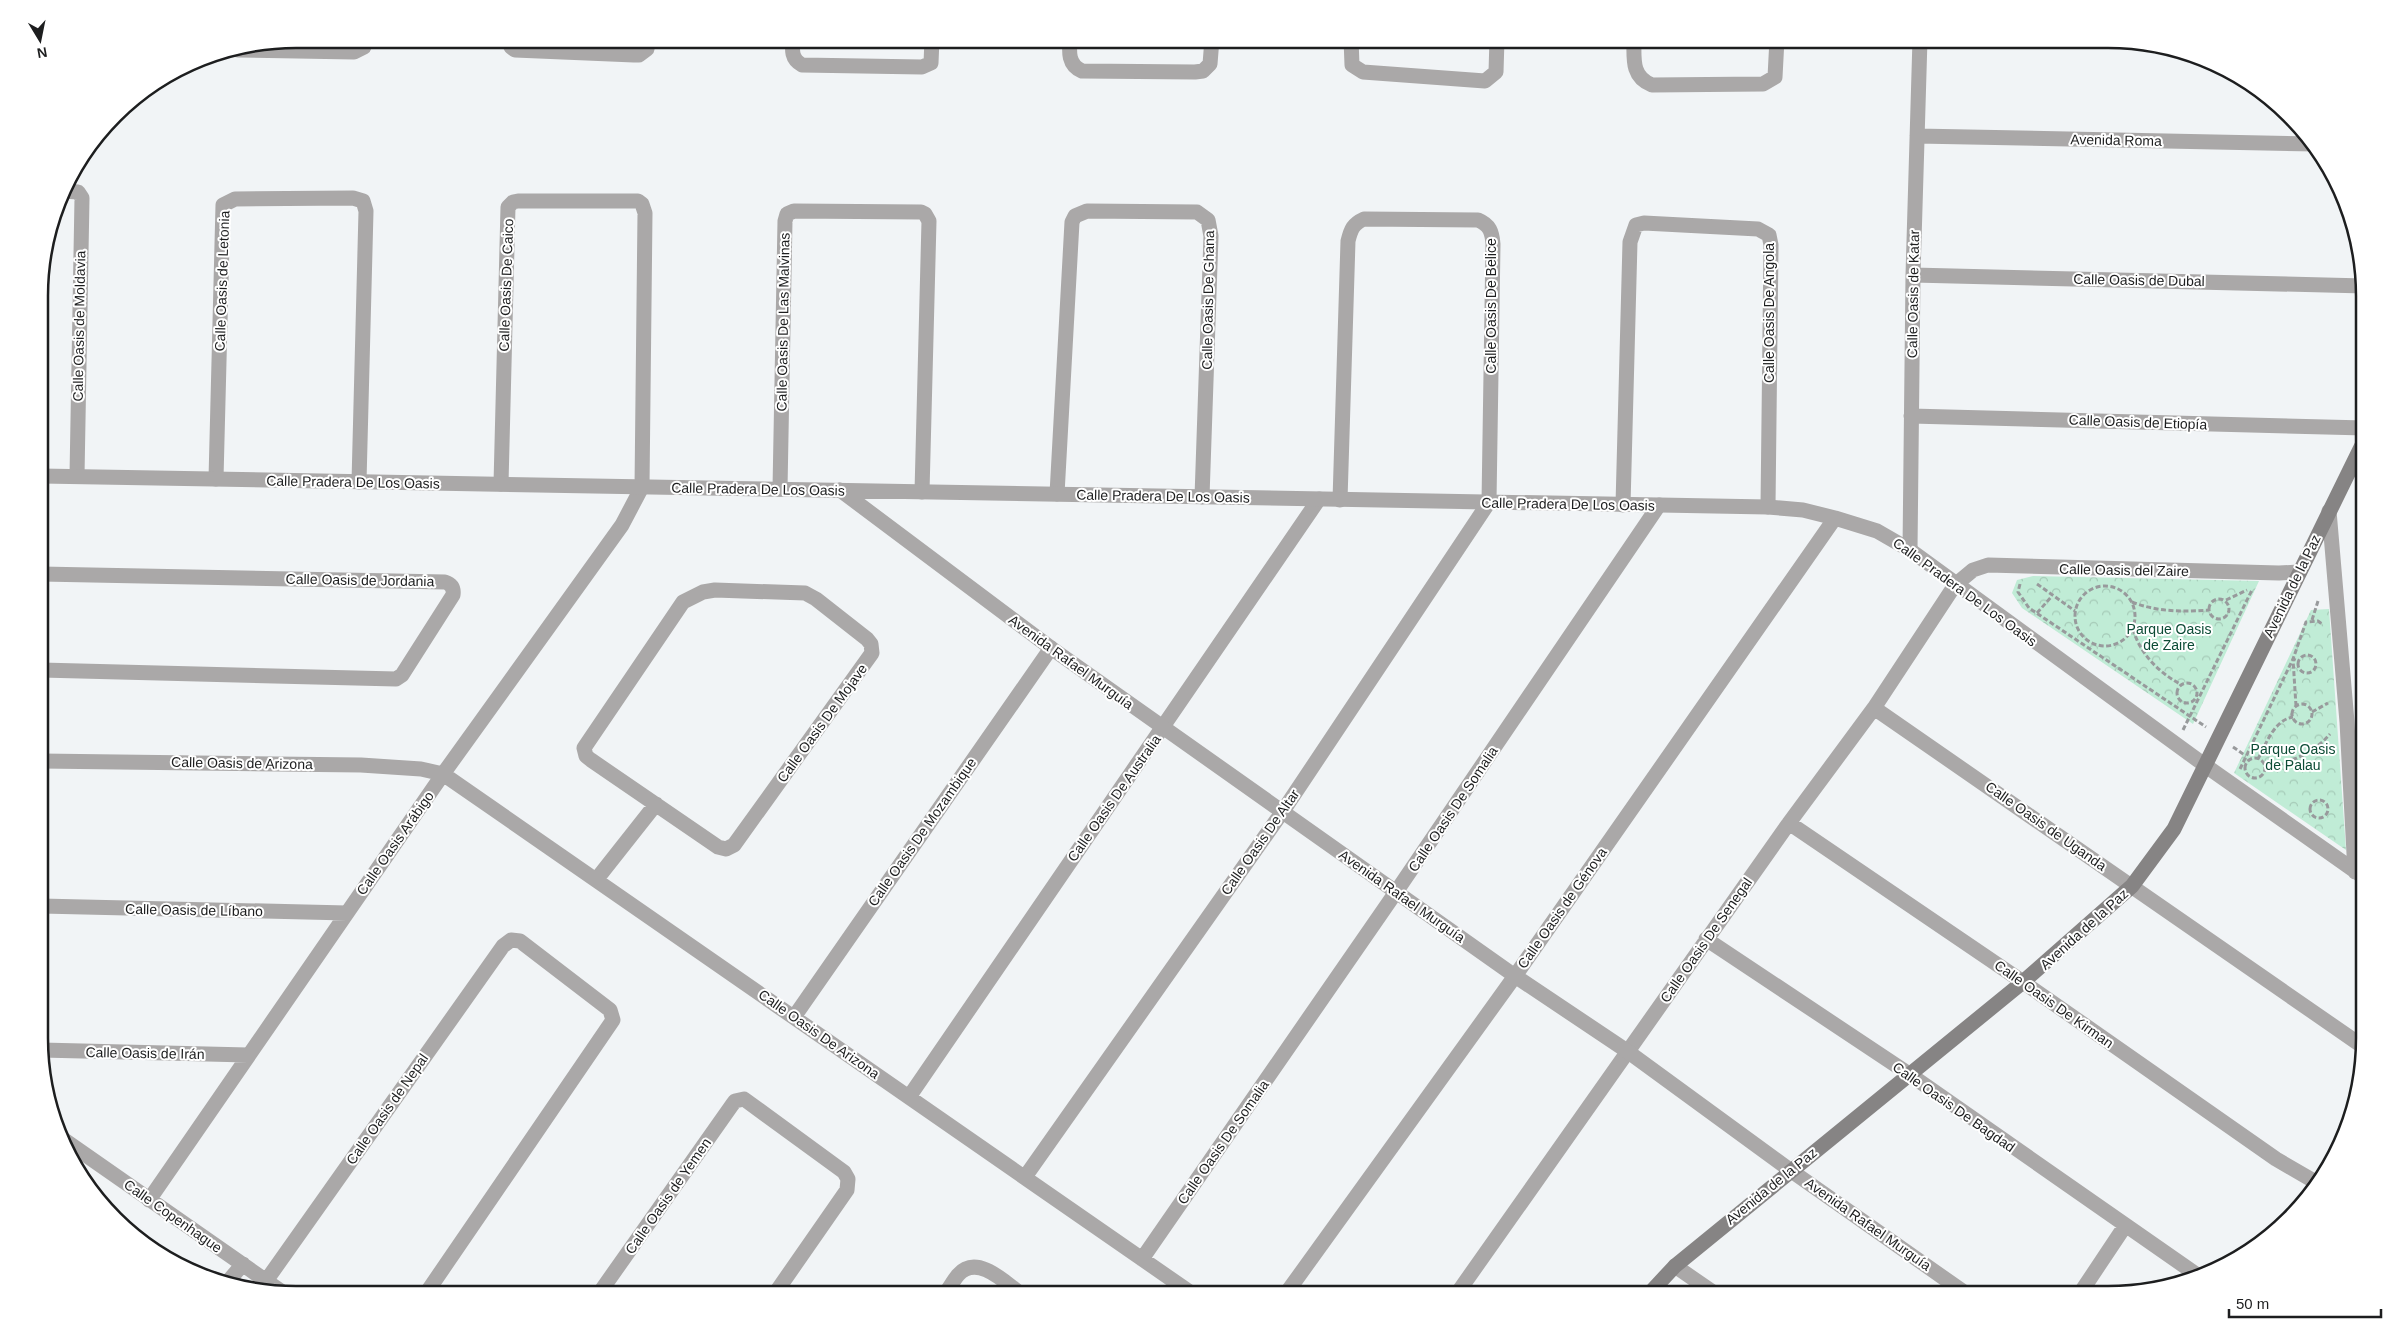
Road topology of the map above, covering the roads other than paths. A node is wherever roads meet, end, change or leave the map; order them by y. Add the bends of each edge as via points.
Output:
1 (359, 48) edge
2 (512, 48) edge
3 (647, 48) edge
4 (792, 48) edge
5 (932, 48) edge
6 (1070, 48) edge
7 (1211, 48) edge
8 (1351, 48) edge
9 (1497, 48) edge
10 (1634, 48) edge
11 (1777, 48) edge
12 (1920, 48) edge
13 (260, 50) edge
14 (1917, 136) junction
15 (2305, 144) edge
16 (70, 191) edge
17 (1913, 275) junction
18 (2356, 286) edge
19 (1911, 416) junction
20 (2356, 428) edge
21 (2356, 457) edge
22 (48, 476) edge
23 (76, 476) junction
24 (216, 479) junction
25 (359, 482) junction
26 (501, 484) junction
27 (642, 487) junction
28 (780, 489) junction
29 (840, 490) junction
30 (922, 492) junction
31 (1057, 494) junction
32 (1202, 497) junction
33 (1319, 499) junction
34 (1340, 500) junction
35 (1488, 502) junction
36 (1623, 505) junction
37 (1659, 505) junction
38 (1768, 507) junction
39 (2329, 511) junction
40 (1835, 518) junction
41 (1910, 550) junction
42 (2299, 572) junction
43 (48, 574) edge
44 (1956, 585) junction
45 (1051, 648) junction
46 (48, 670) edge
47 (1874, 708) junction
48 (1163, 728) junction
49 (48, 760) edge
50 (2206, 766) junction
51 (443, 774) junction
52 (656, 804) junction
53 (1283, 811) junction
54 (1789, 823) junction
55 (2356, 828) edge
56 (2356, 872) edge
57 (596, 880) junction
58 (2132, 886) junction
59 (1396, 892) junction
60 (48, 906) edge
61 (347, 913) junction
62 (1706, 939) junction
63 (1515, 976) junction
64 (2024, 982) junction
65 (794, 1017) junction
66 (2356, 1042) edge
67 (48, 1050) edge
68 (1627, 1051) junction
69 (248, 1055) junction
70 (1909, 1074) junction
71 (909, 1097) junction
72 (72, 1145) edge
73 (1790, 1170) junction
74 (1025, 1177) junction
75 (2312, 1180) edge
76 (149, 1200) junction
77 (2125, 1226) junction
78 (1142, 1259) junction
79 (243, 1264) junction
80 (1675, 1266) junction
81 (2192, 1272) edge
82 (231, 1278) edge
83 (266, 1281) junction
84 (272, 1285) edge
85 (431, 1286) edge
86 (604, 1286) edge
87 (780, 1286) edge
88 (950, 1286) edge
89 (1010, 1286) edge
90 (1181, 1286) edge
91 (1291, 1286) edge
92 (1462, 1286) edge
93 (1656, 1286) edge
94 (1704, 1286) edge
95 (1955, 1286) edge
96 (2085, 1286) edge

1 - 13 street via 354,52
2 - 3 street via 634,55
4 - 5 street via 792,55 802,64 922,67 931,63
6 - 7 street via 1071,61 1082,71 1195,72 1203,71 1210,64
8 - 9 street via 1352,65 1363,72 1485,81 1496,72
10 - 11 street via 1636,72 1639,78 1652,86 1763,84 1775,76
12 - 14 street, Calle Oasis de Katar
14 - 15 street, Avenida Roma
14 - 17 street, Calle Oasis de Katar
16 - 23 street, Calle Oasis de Moldavia via 78,192 82,198
17 - 18 street, Calle Oasis de Dubal
17 - 19 street, Calle Oasis de Katar
19 - 20 street, Calle Oasis de Etiopía
19 - 41 street, Calle Oasis de Katar
21 - 39 main road, Avenida de la Paz
22 - 23 street, Calle Pradera De Los Oasis
23 - 24 street, Calle Pradera De Los Oasis
24 - 25 street, Calle Pradera De Los Oasis
24 - 25 street, Calle Oasis de Letonia via 223,205 234,200 359,198 365,206
25 - 26 street, Calle Pradera De Los Oasis
26 - 27 street, Calle Pradera De Los Oasis
26 - 27 street, Calle Oasis De Caico via 508,207 518,201 634,200 642,204 645,213
27 - 28 street, Calle Pradera De Los Oasis
27 - 51 street, Calle Oasis Arábigo via 622,525
28 - 29 street, Calle Pradera De Los Oasis
28 - 30 street, Calle Oasis De Las Malvinas via 787,214 794,211 921,212 929,221
29 - 30 street, Calle Pradera De Los Oasis
29 - 45 street, Avenida Rafael Murguía
30 - 31 street, Calle Pradera De Los Oasis
31 - 32 street, Calle Pradera De Los Oasis
31 - 32 street, Calle Oasis De Ghana via 1072,222 1075,216 1087,211 1197,212 1208,220 1211,236
32 - 33 street, Calle Pradera De Los Oasis
33 - 34 street, Calle Pradera De Los Oasis
33 - 48 street, Calle Oasis De Australia
34 - 35 street, Calle Pradera De Los Oasis
34 - 35 street, Calle Oasis De Belice via 1350,229 1364,219 1478,220 1490,228 1493,244
35 - 36 street, Calle Pradera De Los Oasis
35 - 53 street, Calle Oasis De Altar
36 - 37 street, Calle Pradera De Los Oasis
36 - 38 street, Calle Oasis De Angola via 1630,242 1633,228 1644,223 1758,229 1769,235
37 - 38 street, Calle Pradera De Los Oasis
37 - 59 street, Calle Oasis De Somalia
38 - 40 street, Calle Pradera De Los Oasis via 1803,510
39 - 42 main road, Avenida de la Paz
39 - 55 street
40 - 41 street, Calle Pradera De Los Oasis via 1876,531
40 - 63 street, Calle Oasis de Génova
41 - 44 street, Calle Pradera De Los Oasis
42 - 44 street, Calle Oasis del Zaire via 1988,565 1973,570
42 - 50 main road, Avenida de la Paz
43 - 46 street, Calle Oasis de Jordania via 445,582 453,590 402,675 396,679
44 - 47 street, Calle Oasis De Senegal
44 - 50 street, Calle Pradera De Los Oasis
45 - 48 street, Avenida Rafael Murguía
45 - 65 street, Calle Oasis De Mozambique
47 - 54 street, Calle Oasis De Senegal
47 - 58 street, Calle Oasis de Uganda
48 - 53 street, Avenida Rafael Murguía
48 - 71 street, Calle Oasis De Australia
49 - 51 street, Calle Oasis de Arizona via 369,766
50 - 56 street
50 - 58 main road, Avenida de la Paz via 2174,829
51 - 57 street, Calle Oasis De Arizona
51 - 61 street, Calle Oasis Arábigo
52 - 52 street, Calle Oasis De Mojave via 723,849 730,848 872,653 871,644 805,593 715,590 683,602 584,748 591,760
52 - 57 street
53 - 59 street, Avenida Rafael Murguía
53 - 74 street, Calle Oasis De Altar
54 - 62 street, Calle Oasis De Senegal
54 - 64 street, Calle Oasis De Kirman
57 - 65 street, Calle Oasis De Arizona
58 - 64 main road, Avenida de la Paz
58 - 66 street, Calle Oasis de Uganda
59 - 63 street, Avenida Rafael Murguía
59 - 78 street, Calle Oasis De Somalia
60 - 61 street, Calle Oasis de Líbano
61 - 69 street, Calle Oasis Arábigo
62 - 68 street, Calle Oasis De Senegal
62 - 70 street, Calle Oasis De Bagdad
63 - 68 street, Avenida Rafael Murguía
63 - 91 street, Calle Oasis de Génova
64 - 70 main road, Avenida de la Paz
64 - 75 street, Calle Oasis De Kirman via 2276,1159
65 - 71 street, Calle Oasis De Arizona
67 - 69 street, Calle Oasis de Irán
68 - 73 street, Avenida Rafael Murguía
68 - 92 street, Calle Oasis De Senegal
69 - 76 street, Calle Oasis Arábigo
70 - 73 main road, Avenida de la Paz
70 - 77 street, Calle Oasis De Bagdad
71 - 74 street, Calle Oasis De Arizona
72 - 76 street, Calle Copenhague
73 - 80 main road, Avenida de la Paz
73 - 95 street, Avenida Rafael Murguía
74 - 78 street, Calle Oasis De Arizona
76 - 79 street, Calle Copenhague
77 - 81 street, Calle Oasis De Bagdad
77 - 96 street
78 - 90 street, Calle Oasis De Arizona
79 - 82 street
79 - 83 street, Calle Copenhague
80 - 93 main road, Avenida de la Paz
80 - 94 street
83 - 84 street, Calle Copenhague
83 - 85 street, Calle Oasis de Nepal via 497,954 507,942 520,941 610,1010 612,1025
86 - 87 street, Calle Oasis de Yemen via 732,1105 740,1100 749,1101 844,1172 848,1179 847,1190
88 - 89 street via 959,1274 974,1266 987,1269

